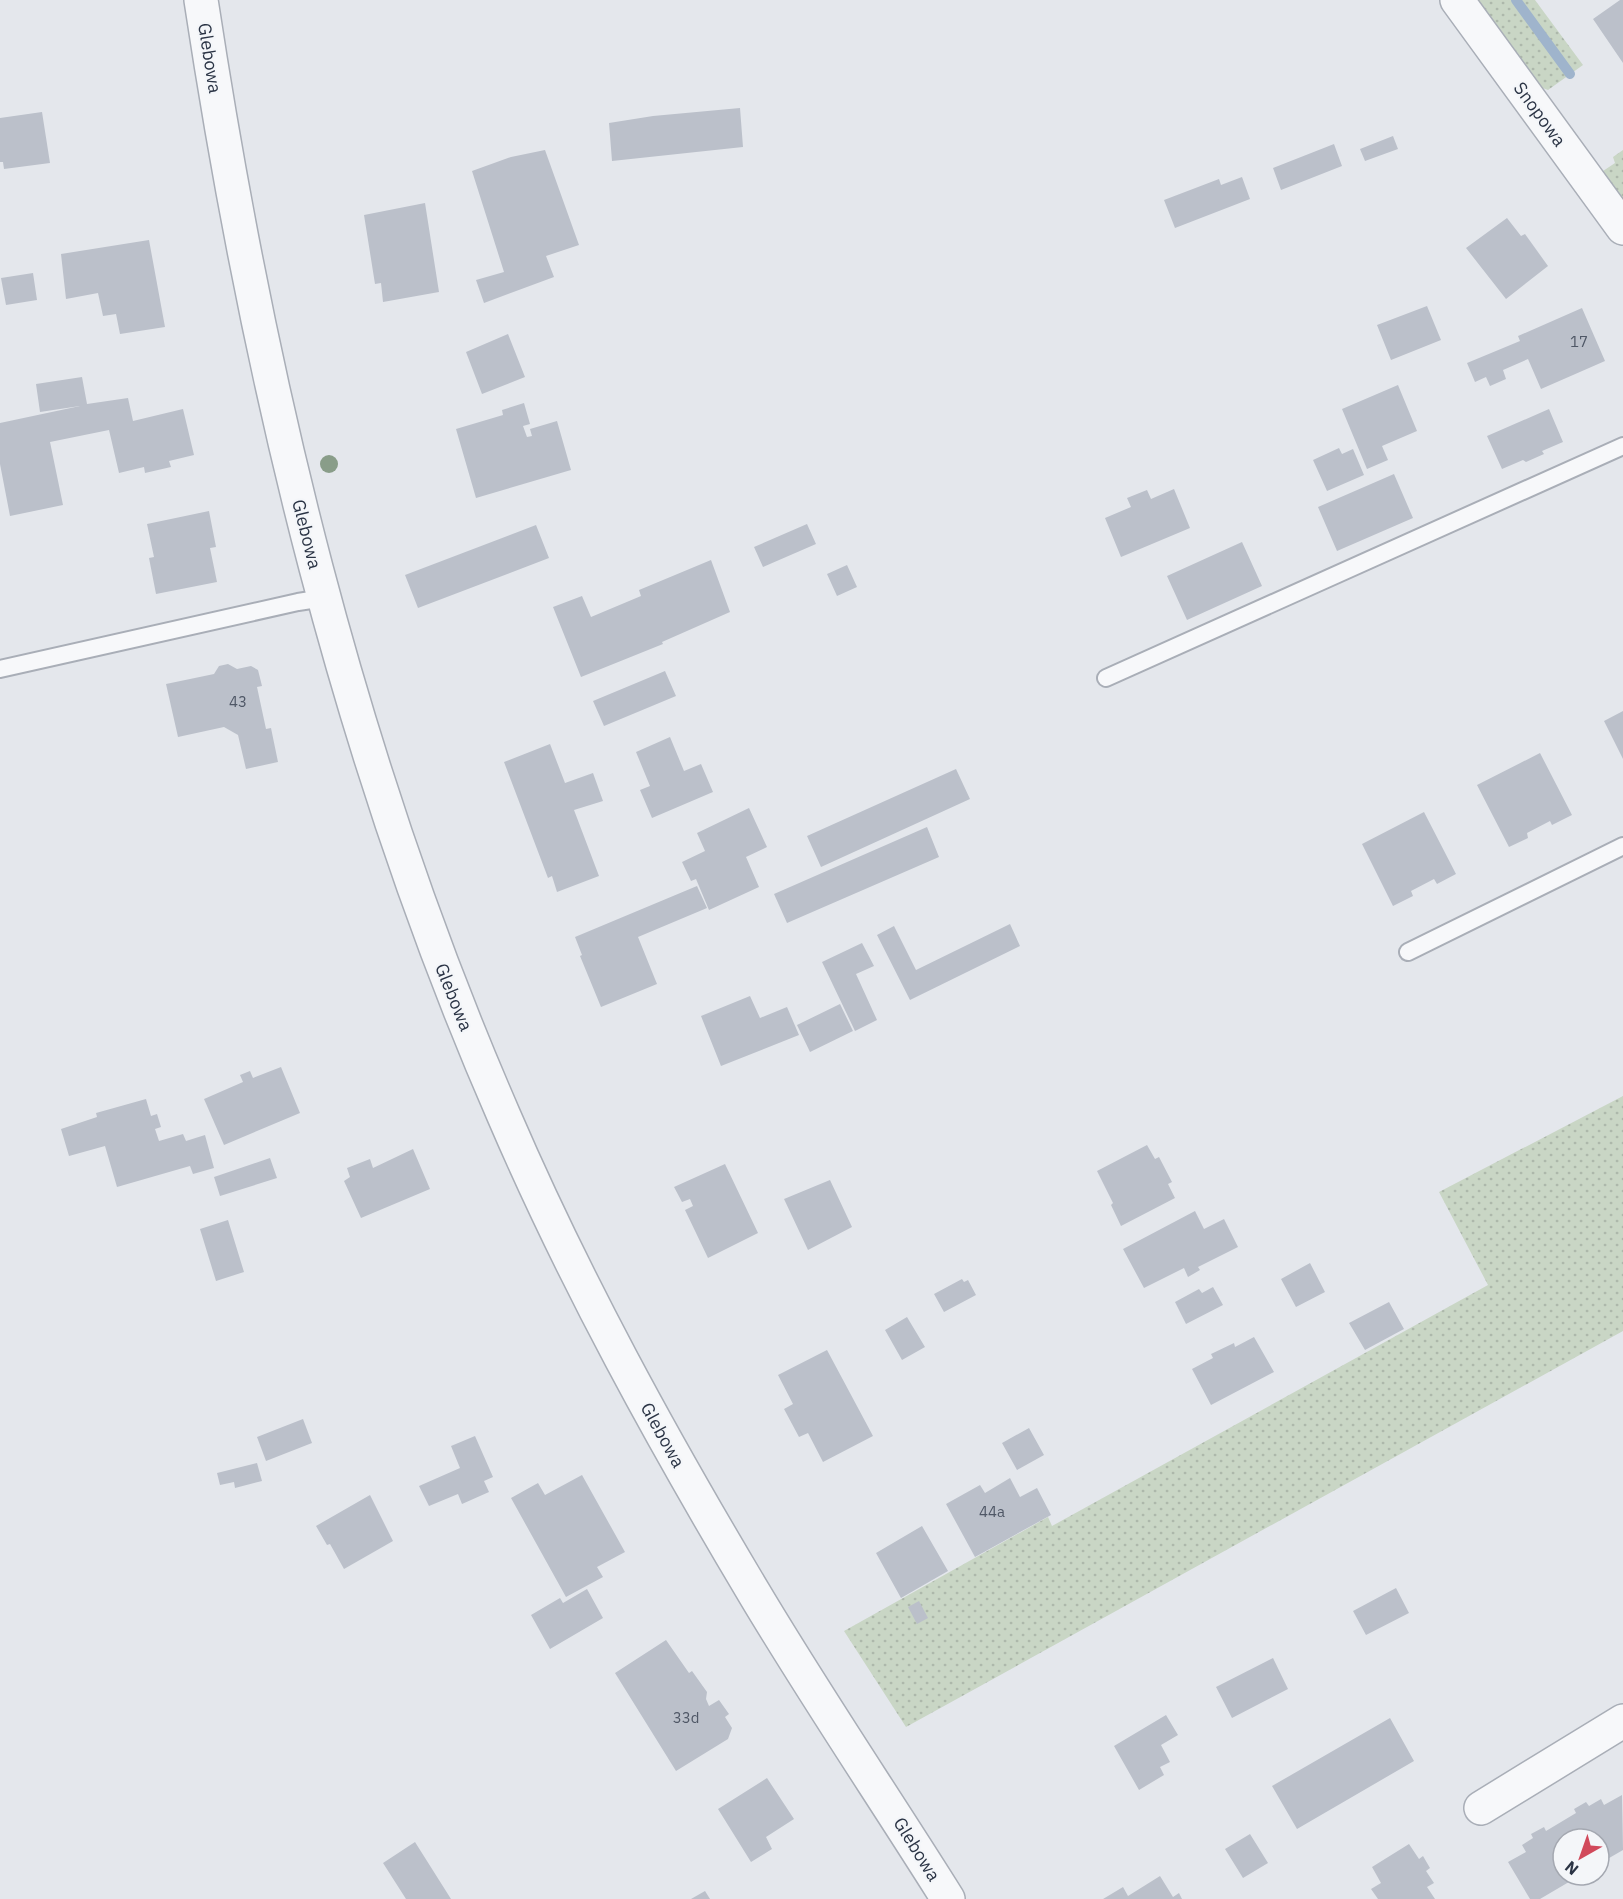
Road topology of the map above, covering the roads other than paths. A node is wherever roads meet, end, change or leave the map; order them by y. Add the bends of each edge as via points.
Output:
1 (201, 0) edge
2 (1457, 0) edge
3 (1623, 228) edge
4 (1623, 446) edge
5 (324, 598) junction
6 (0, 669) edge
7 (1106, 678) dead end
8 (1623, 846) edge
9 (1408, 952) dead end
10 (1623, 1721) edge
11 (1480, 1808) dead end
12 (948, 1899) edge

1 - 5 street, Glebowa via 254,304
2 - 3 street, Snopowa
4 - 7 lane
5 - 6 lane
5 - 12 street, Glebowa via 385,807 440,961 546,1207 655,1422 750,1586
8 - 9 lane
10 - 11 street

